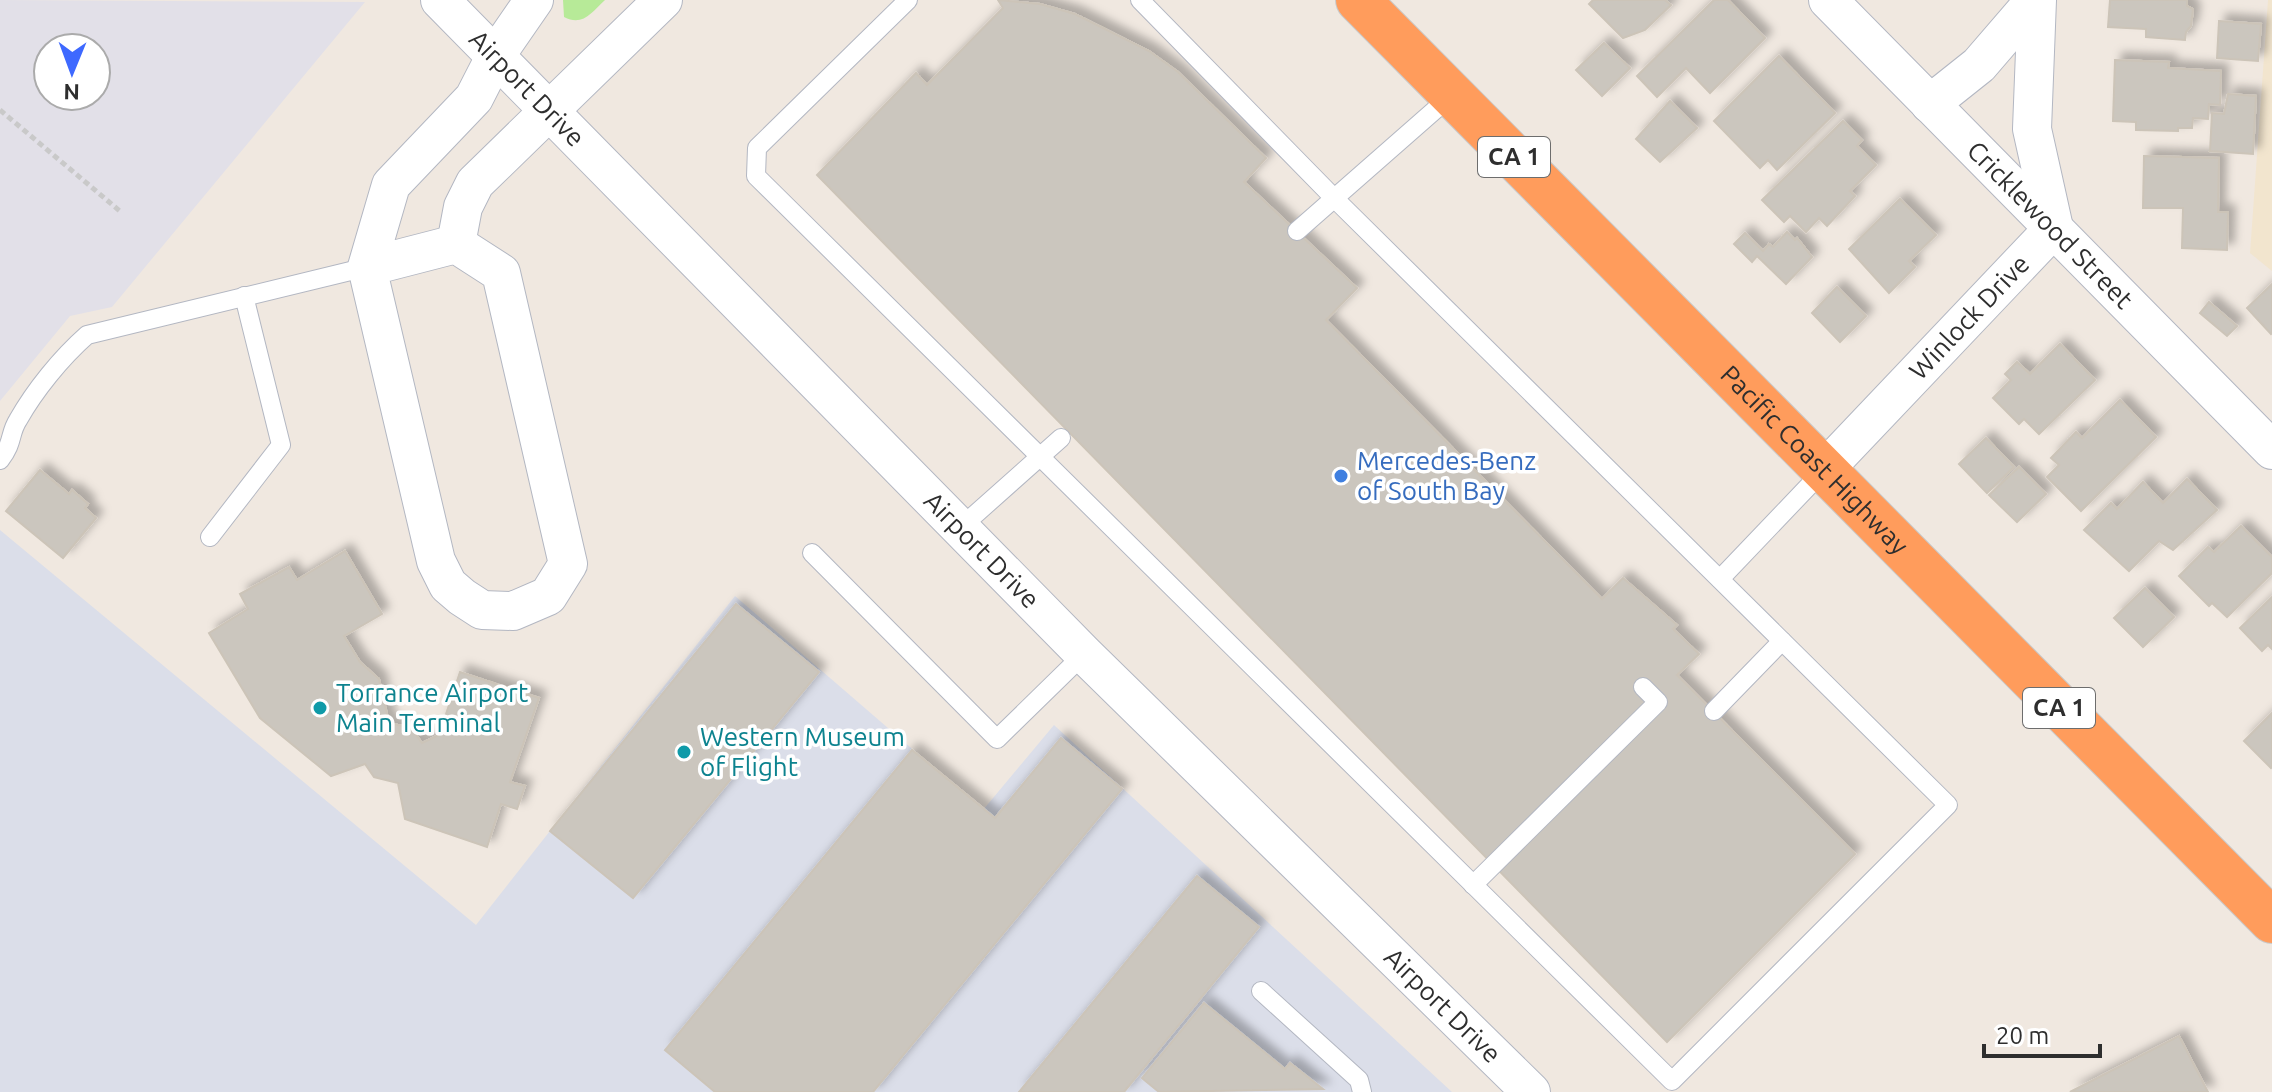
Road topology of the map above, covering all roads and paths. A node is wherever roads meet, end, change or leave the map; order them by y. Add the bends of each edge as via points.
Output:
1 (440, 0) edge
2 (534, 0) edge
3 (663, 0) edge
4 (908, 0) edge
5 (1140, 0) edge
6 (1358, 0) edge
7 (1828, 0) edge
8 (2036, 0) edge
9 (496, 55) junction
10 (1452, 95) junction
11 (1930, 104) junction
12 (0, 110) edge
13 (553, 111) junction
14 (1334, 198) junction
15 (121, 212) dead end
16 (2054, 228) junction
17 (1297, 231) dead end
18 (456, 244) junction
19 (367, 267) junction
20 (244, 296) junction
21 (8, 425) edge
22 (1061, 438) dead end
23 (2272, 450) edge
24 (1040, 456) junction
25 (0, 460) edge
26 (1826, 468) junction
27 (961, 527) junction
28 (210, 537) dead end
29 (812, 553) dead end
30 (1720, 579) junction
31 (1782, 641) junction
32 (1084, 654) junction
33 (1643, 687) dead end
34 (1714, 711) dead end
35 (1473, 885) junction
36 (2272, 921) edge
37 (1261, 991) dead end
38 (1667, 1087) edge
39 (1362, 1092) edge
40 (1531, 1092) edge

1 - 9 street, Airport Drive
2 - 9 street
3 - 13 street
4 - 24 lane via 757,148 756,176
5 - 14 lane
6 - 10 highway, Pacific Coast Highway / CA 1
7 - 11 street, Cricklewood Street
8 - 11 street via 1979,65
8 - 16 street via 2032,129
9 - 13 street, Airport Drive
9 - 19 street via 474,98 391,185
10 - 14 lane
10 - 26 highway, Pacific Coast Highway / CA 1
11 - 16 street, Cricklewood Street
12 - 15 path
13 - 18 street via 475,183 463,207
13 - 27 street, Airport Drive
14 - 17 lane
14 - 30 lane
16 - 23 street, Cricklewood Street
16 - 26 street, Winlock Drive
18 - 19 street
18 - 19 street via 501,273 568,564 548,596 513,611 482,610 448,585 436,561
19 - 20 lane
20 - 21 lane via 87,335
20 - 28 lane via 281,445
21 - 25 lane via 12,444
22 - 24 lane
24 - 27 lane
24 - 35 lane
26 - 30 lane
26 - 36 highway, Pacific Coast Highway / CA 1
27 - 32 street, Airport Drive
29 - 32 lane via 997,739
30 - 31 lane
31 - 34 lane
31 - 38 lane via 1948,805
32 - 40 street, Airport Drive
33 - 35 lane via 1658,702
35 - 38 lane
37 - 39 lane via 1359,1080

